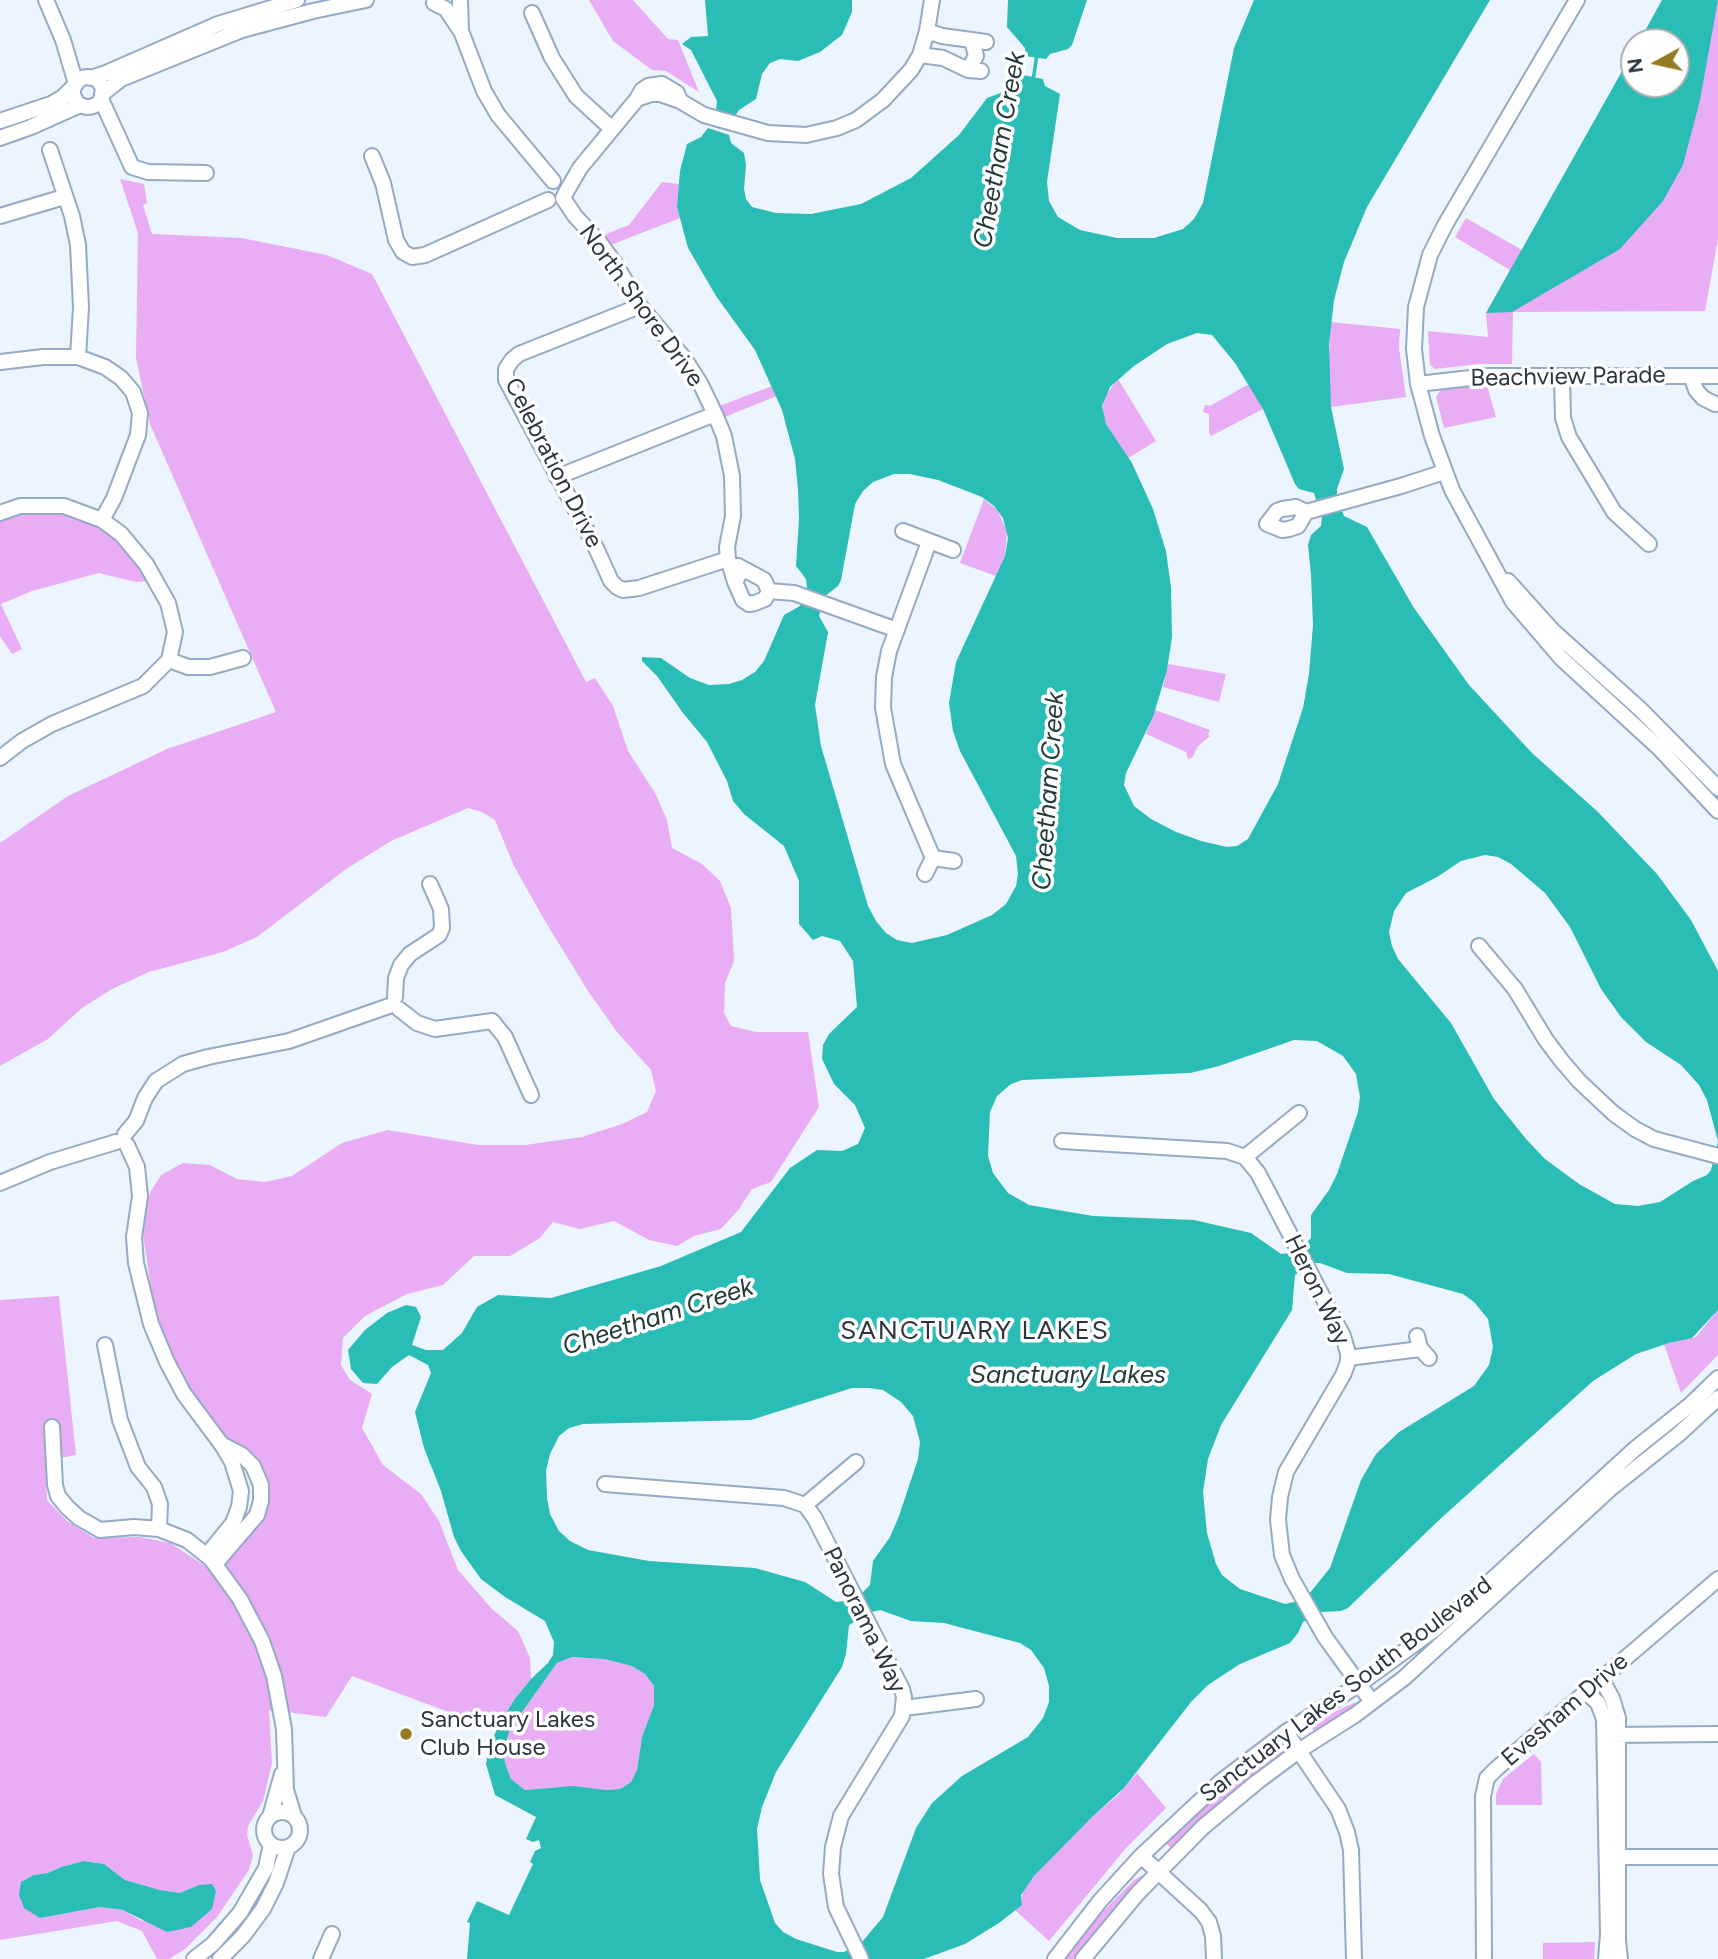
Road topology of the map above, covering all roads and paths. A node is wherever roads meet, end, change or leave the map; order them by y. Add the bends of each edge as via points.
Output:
1 (46, 0) edge
2 (297, 0) edge
3 (366, 0) edge
4 (451, 0) edge
5 (460, 0) edge
6 (932, 0) edge
7 (1577, 0) edge
8 (430, 2) edge
9 (532, 13) dead end
10 (928, 31) junction
11 (461, 32) junction
12 (920, 55) junction
13 (82, 81) junction
14 (102, 96) junction
15 (84, 106) junction
16 (0, 121) edge
17 (611, 128) junction
18 (117, 136) junction
19 (0, 138) edge
20 (50, 150) dead end
21 (372, 156) dead end
22 (206, 173) dead end
23 (551, 194) junction
24 (64, 197) junction
25 (0, 216) edge
26 (640, 306) junction
27 (78, 357) junction
28 (0, 362) edge
29 (1562, 376) junction
30 (1705, 376) edge
31 (1418, 384) junction
32 (1716, 406) edge
33 (715, 414) junction
34 (1444, 472) junction
35 (557, 477) junction
36 (1313, 511) dead end
37 (0, 513) edge
38 (102, 520) junction
39 (904, 531) dead end
40 (929, 542) junction
41 (1649, 544) dead end
42 (953, 550) dead end
43 (1487, 556) junction
44 (728, 559) junction
45 (740, 576) junction
46 (769, 591) junction
47 (897, 630) junction
48 (243, 659) dead end
49 (169, 660) junction
50 (0, 758) edge
51 (1718, 788) edge
52 (1718, 811) edge
53 (933, 858) junction
54 (954, 860) dead end
55 (925, 874) dead end
56 (430, 884) dead end
57 (1479, 946) dead end
58 (395, 1004) junction
59 (531, 1095) dead end
60 (1299, 1113) dead end
61 (123, 1140) junction
62 (1062, 1140) dead end
63 (1716, 1156) edge
64 (1245, 1157) junction
65 (0, 1183) edge
66 (106, 1345) dead end
67 (1422, 1347) dead end
68 (1348, 1358) junction
69 (1718, 1378) edge
70 (1718, 1398) edge
71 (52, 1427) dead end
72 (1651, 1435) junction
73 (222, 1445) junction
74 (1661, 1449) junction
75 (856, 1462) dead end
76 (605, 1484) dead end
77 (261, 1485) junction
78 (241, 1490) junction
79 (804, 1505) junction
80 (159, 1530) junction
81 (211, 1559) junction
82 (1718, 1579) edge
83 (1601, 1678) junction
84 (1358, 1685) junction
85 (1586, 1692) junction
86 (976, 1699) dead end
87 (1372, 1702) junction
88 (904, 1708) junction
89 (1286, 1732) junction
90 (1718, 1734) edge
91 (1611, 1735) junction
92 (1300, 1750) junction
93 (284, 1770) junction
94 (294, 1816) junction
95 (270, 1817) junction
96 (271, 1844) junction
97 (288, 1847) junction
98 (1141, 1856) junction
99 (1612, 1857) junction
100 (1718, 1857) edge
101 (1159, 1870) junction
102 (332, 1934) dead end
103 (858, 1953) edge
104 (194, 1959) edge
105 (220, 1959) edge
106 (321, 1959) edge
107 (1055, 1959) edge
108 (1083, 1959) edge
109 (1214, 1959) edge
110 (1354, 1959) edge
111 (1484, 1959) edge
112 (1606, 1959) edge
113 (1620, 1959) edge

1 - 13 street
2 - 13 street via 218,24
3 - 14 street via 243,30 129,76
4 - 8 street
5 - 11 street
6 - 10 street
7 - 31 street via 1430,255 1416,307
8 - 11 street via 446,9
9 - 17 street via 576,96
10 - 12 street
10 - 12 street via 979,41 975,71 943,58
11 - 23 street, North Shore Drive via 484,91 535,162
12 - 17 street via 883,100 856,120 819,133 793,136 739,127 660,94 637,99
13 - 14 street via 101,85
13 - 15 street via 74,98
13 - 16 street via 51,104
14 - 15 street via 96,105
14 - 18 street
15 - 18 street
15 - 19 street
17 - 23 street via 580,168
18 - 22 street via 132,167 148,172
20 - 24 street
21 - 23 street via 396,240 412,257 425,255
23 - 26 street, North Shore Drive via 600,243
24 - 25 street
24 - 27 street via 78,245
26 - 33 street, North Shore Drive via 684,358
26 - 35 street, Celebration Drive via 519,354 506,369 506,380
27 - 28 street
27 - 38 street via 121,378 133,392 140,413 138,435
29 - 30 street, Beachview Parade
29 - 31 street, Beachview Parade via 1472,377
29 - 41 street via 1563,418 1573,445 1614,512
30 - 32 street via 1696,390
31 - 34 street
33 - 35 street
33 - 44 street, North Shore Drive via 732,476
34 - 36 street
34 - 43 street
35 - 44 street, Celebration Drive via 611,581 623,590
37 - 38 street via 20,506 64,506
38 - 49 street via 121,534 146,564 168,603 175,632
39 - 40 street
40 - 42 street
40 - 47 street
43 - 51 street via 1553,631
43 - 52 street via 1513,602 1548,644 1659,748
44 - 45 street
45 - 46 street via 764,580
45 - 46 street via 743,600 749,604 761,601
46 - 47 street via 794,593
47 - 53 street via 884,677 887,737
48 - 49 street via 210,667 187,667
49 - 50 street via 143,686 52,724
53 - 54 street
53 - 55 street
56 - 58 street via 441,909 442,928 439,936 401,965
57 - 63 street via 1515,989 1561,1060 1597,1099 1654,1139
58 - 59 street via 416,1023 435,1029 492,1021 505,1037
58 - 61 street via 289,1041 183,1064 156,1081
60 - 64 street
61 - 65 street via 50,1161
61 - 73 street via 138,1167 136,1264 151,1324 184,1394
62 - 64 street via 1227,1151
64 - 68 street, Heron Way via 1258,1173 1343,1336
66 - 80 street via 120,1420 138,1467 154,1487 160,1504
67 - 68 street
68 - 84 street, Heron Way via 1343,1375 1291,1462 1278,1520 1285,1565
69 - 72 street, Sanctuary Lakes South Boulevard
70 - 74 street, Sanctuary Lakes South Boulevard
71 - 80 street via 55,1485 67,1507 100,1530
72 - 74 street
72 - 84 street, Sanctuary Lakes South Boulevard via 1463,1605
73 - 77 street via 253,1466
73 - 78 street
74 - 87 street, Sanctuary Lakes South Boulevard
75 - 79 street
76 - 79 street via 784,1497
77 - 78 street
77 - 81 street via 257,1515
78 - 81 street via 233,1524
79 - 88 street, Panorama Way via 901,1689
80 - 81 street via 187,1540
81 - 93 street via 245,1610 274,1676 284,1729
82 - 83 street, Evesham Drive
83 - 85 street, Evesham Drive
83 - 91 street via 1617,1708
84 - 87 street, Heron Way
84 - 89 street, Sanctuary Lakes South Boulevard
85 - 91 street via 1601,1708
85 - 111 street, Evesham Drive via 1493,1771 1486,1783
86 - 88 street
87 - 92 street, Sanctuary Lakes South Boulevard
88 - 103 street, Panorama Way via 841,1816 833,1847 834,1896
89 - 92 street
89 - 98 street, Sanctuary Lakes South Boulevard via 1219,1783
90 - 91 street
91 - 99 street
92 - 101 street, Sanctuary Lakes South Boulevard via 1226,1807
92 - 110 street via 1338,1809 1347,1832
93 - 94 street
93 - 95 street
94 - 95 street via 284,1812
94 - 97 street via 300,1831
95 - 96 street via 264,1834
96 - 97 street
96 - 104 street via 266,1868 240,1913
97 - 105 street via 263,1909
98 - 101 street
98 - 107 street, Sanctuary Lakes South Boulevard
99 - 100 street
99 - 112 street
99 - 113 street
101 - 108 street, Sanctuary Lakes South Boulevard
101 - 109 street via 1209,1922
102 - 106 street

